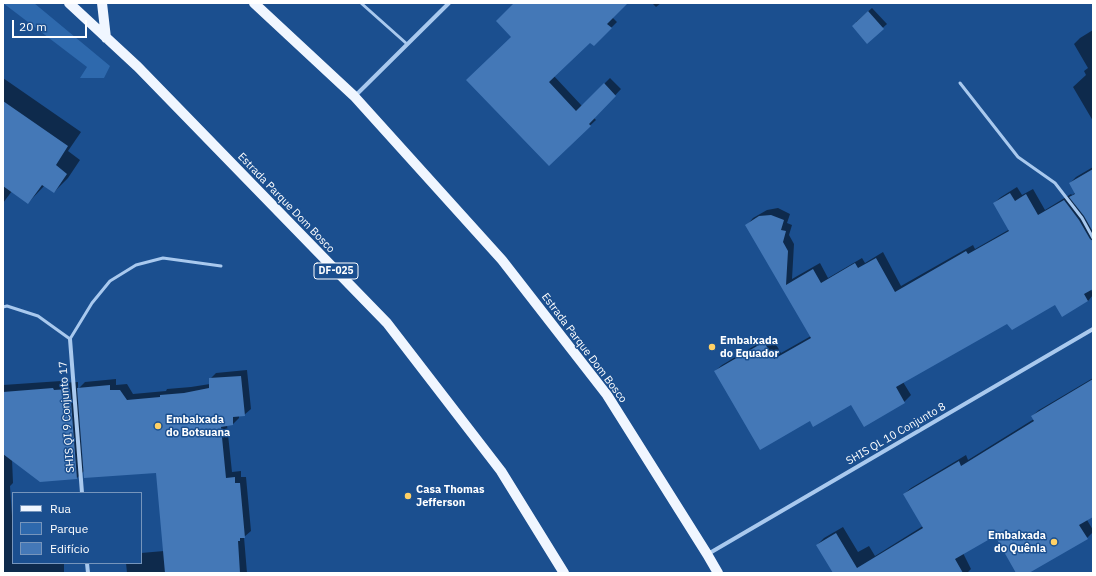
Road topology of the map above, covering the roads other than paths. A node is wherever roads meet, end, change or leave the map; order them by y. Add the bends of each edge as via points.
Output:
1 (69, 3) edge
2 (102, 3) edge
3 (254, 3) edge
4 (361, 3) edge
5 (449, 3) edge
6 (106, 38) junction
7 (407, 44) junction
8 (960, 83) dead end
9 (354, 96) junction
10 (1093, 238) edge
11 (222, 266) dead end
12 (3, 307) edge
13 (1093, 329) edge
14 (70, 339) junction
15 (82, 492) edge
16 (708, 554) junction
17 (564, 573) edge
18 (718, 573) edge

1 - 6 main road, Estrada Parque Dom Bosco / DF-025
2 - 6 main road
3 - 9 main road, Estrada Parque Dom Bosco
4 - 7 lane
5 - 7 street
6 - 17 main road, Estrada Parque Dom Bosco / DF-025 via 138,67 386,323 501,471
7 - 9 street
8 - 10 lane via 1018,157 1056,183 1082,218
9 - 16 main road, Estrada Parque Dom Bosco via 507,266 607,395
11 - 14 lane via 163,258 136,265 110,282 92,303
12 - 14 lane via 38,316
13 - 16 street, SHIS QL 10 Conjunto 8
14 - 15 street, SHIS QI 9 Conjunto 17
16 - 18 main road, Estrada Parque Dom Bosco

